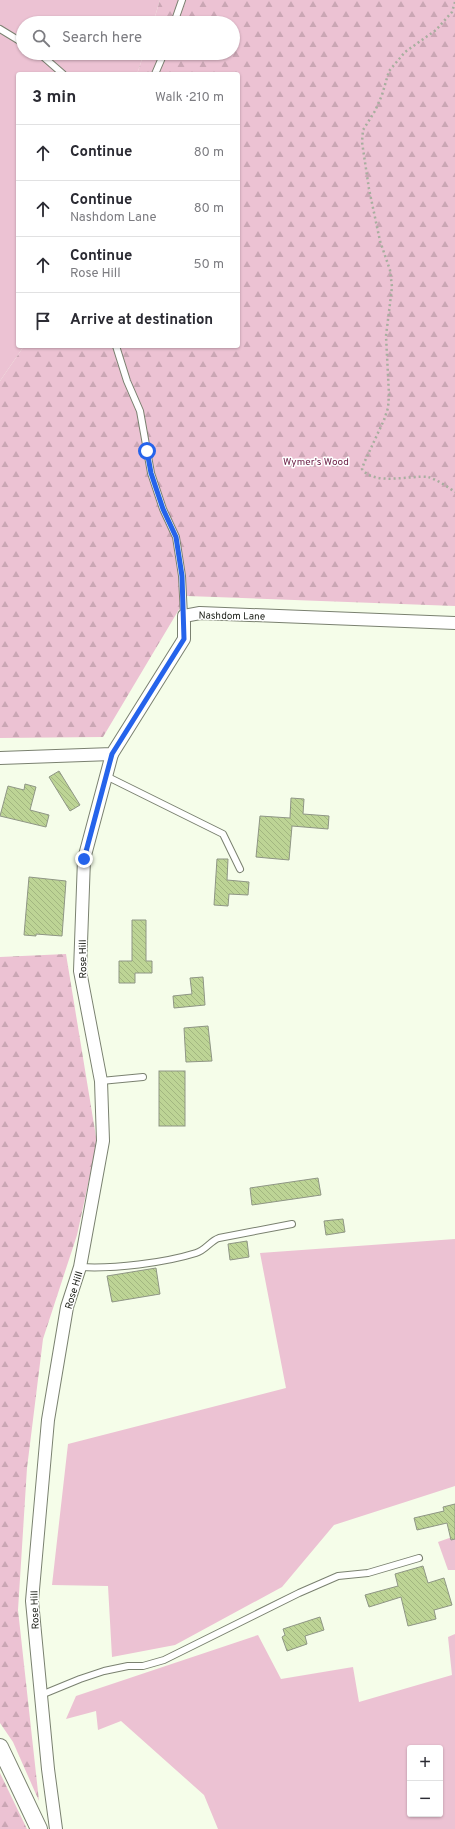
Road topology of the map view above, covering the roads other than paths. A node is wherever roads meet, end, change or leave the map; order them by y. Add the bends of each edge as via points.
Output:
1 (182, 0) edge
2 (176, 16) edge
3 (0, 29) edge
4 (16, 39) edge
5 (47, 60) edge
6 (161, 60) edge
7 (61, 72) edge
8 (156, 72) edge
9 (117, 348) edge
10 (184, 616) junction
11 (455, 623) edge
12 (112, 754) junction
13 (0, 758) edge
14 (106, 776) junction
15 (240, 869) dead end
16 (143, 1077) dead end
17 (101, 1081) junction
18 (292, 1224) dead end
19 (80, 1268) junction
20 (419, 1558) dead end
21 (41, 1695) junction
22 (1, 1749) edge
23 (38, 1829) edge
24 (56, 1829) edge

1 - 2 lane
3 - 4 lane
5 - 7 lane
6 - 8 lane
9 - 10 lane via 140,411 151,473 176,537 182,576
10 - 11 street, Nashdom Lane via 200,613
10 - 12 street, Nashdom Lane via 184,639
12 - 13 street
12 - 14 street, Rose Hill
14 - 15 lane via 223,834
14 - 17 street, Rose Hill via 84,859 80,971
16 - 17 lane
17 - 19 street, Rose Hill via 104,1141
18 - 19 lane via 212,1240 203,1250 171,1259 114,1267
19 - 21 street, Rose Hill via 67,1307 48,1420 32,1602
20 - 21 lane via 368,1573 338,1576 164,1660 143,1666 104,1671 80,1678
21 - 24 street, Rose Hill
22 - 23 street

